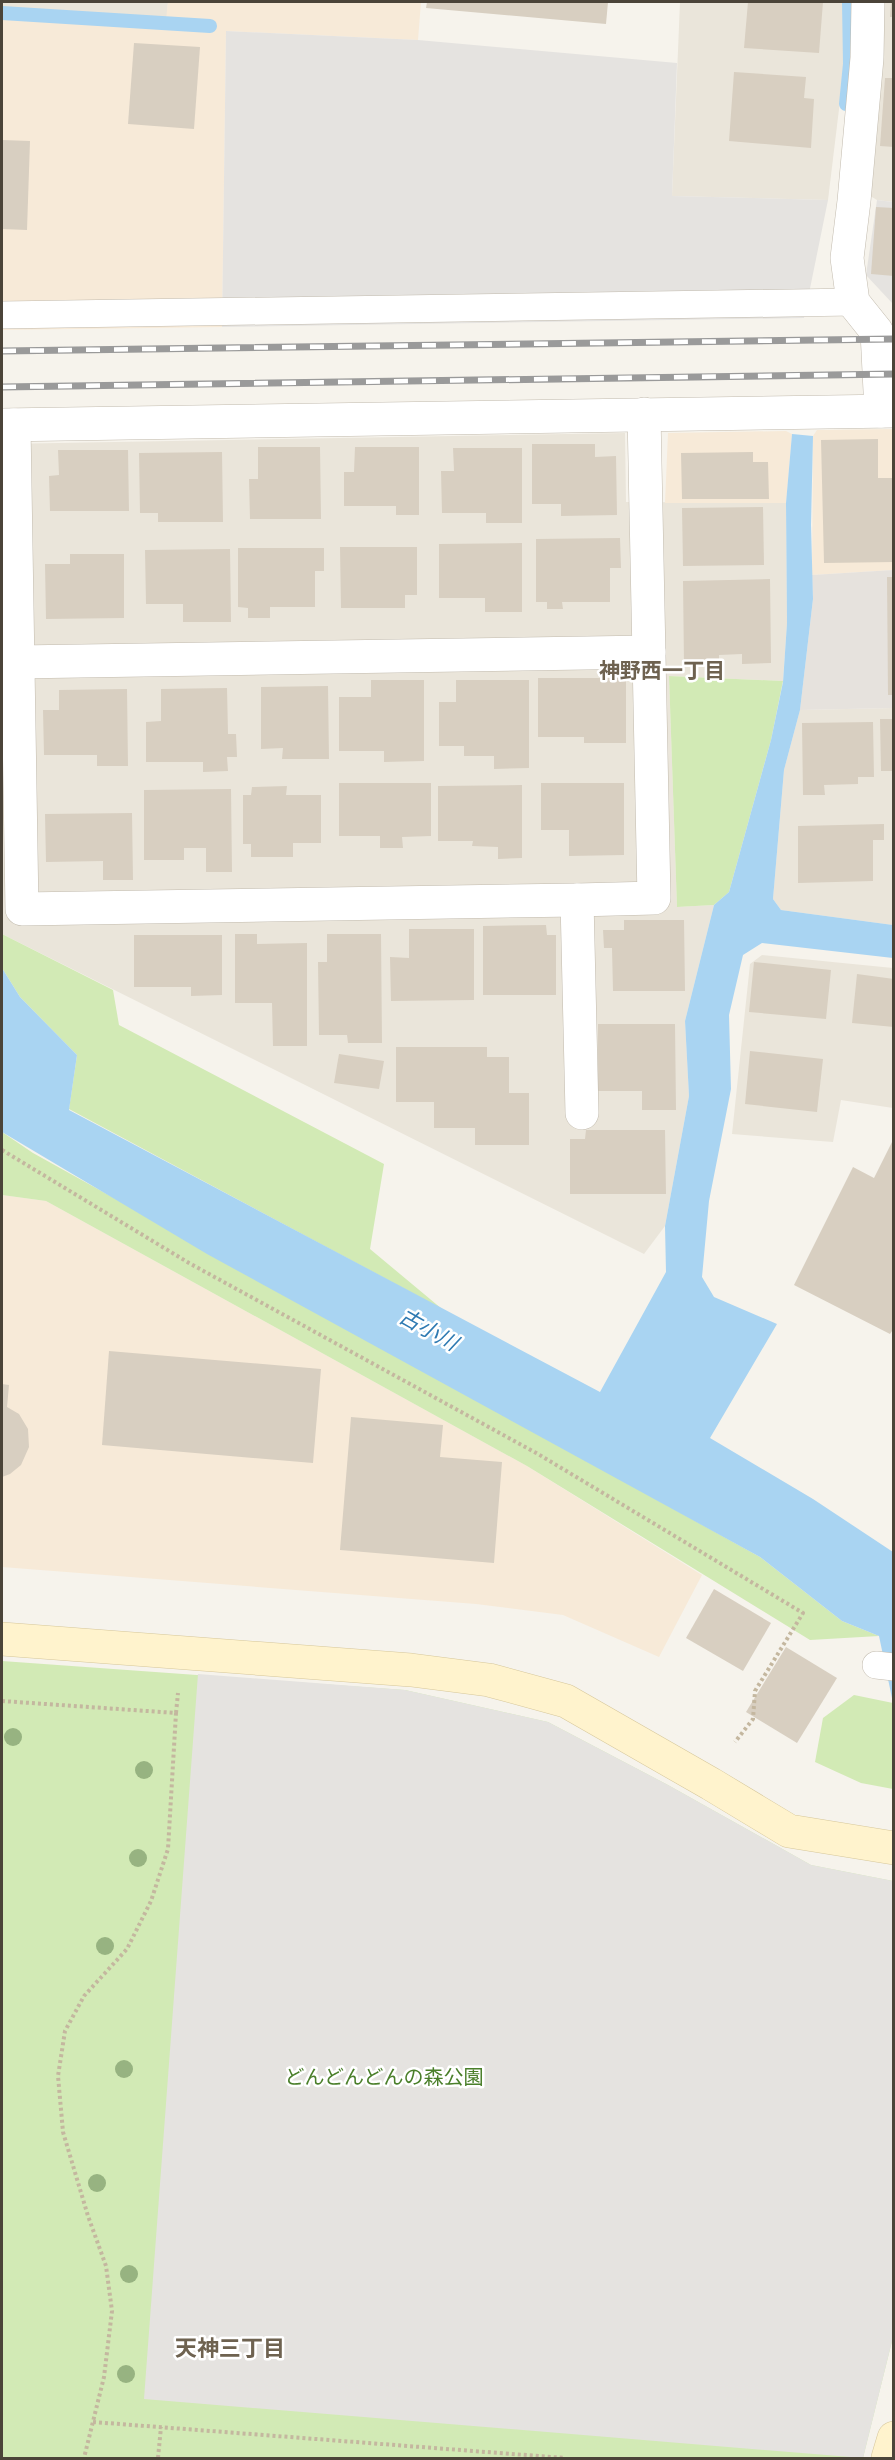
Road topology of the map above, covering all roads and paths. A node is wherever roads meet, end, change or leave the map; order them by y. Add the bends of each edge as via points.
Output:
1 (868, 2) edge
2 (880, 59) edge
3 (853, 302) junction
4 (2, 315) edge
5 (887, 411) edge
6 (645, 414) junction
7 (8, 425) edge
8 (649, 652) junction
9 (18, 662) junction
10 (577, 900) junction
11 (582, 1113) dead end
12 (2, 1150) edge
13 (2, 1639) edge
14 (2, 1701) edge
15 (735, 1742) dead end
16 (894, 1848) edge
17 (93, 2422) junction
18 (161, 2427) junction
19 (894, 2438) edge
20 (84, 2458) edge
21 (158, 2458) edge
22 (565, 2458) edge
23 (888, 2458) edge

1 - 2 street
2 - 3 street via 847,258
3 - 4 lane
3 - 5 street via 877,332
5 - 6 street
6 - 7 street
6 - 8 street
7 - 9 street
8 - 9 street
8 - 10 street via 654,898
9 - 10 street via 22,909
10 - 11 street
12 - 15 path via 189,1263 538,1454 803,1613 755,1691 753,1719
13 - 16 street via 411,1670 489,1680 566,1701 789,1831
14 - 17 path via 176,1713 168,1848 127,1949 84,1996 65,2031 58,2076 63,2132 106,2266 112,2311 104,2378
17 - 18 path
17 - 20 path
18 - 21 path
18 - 22 path
19 - 23 street

